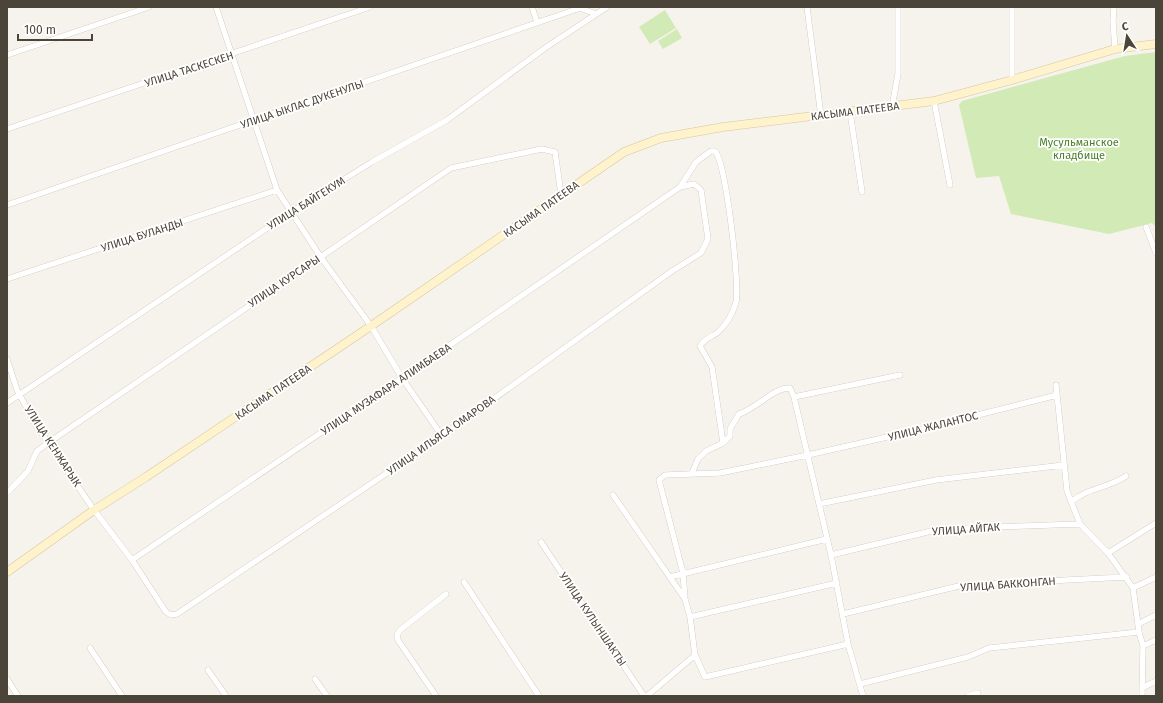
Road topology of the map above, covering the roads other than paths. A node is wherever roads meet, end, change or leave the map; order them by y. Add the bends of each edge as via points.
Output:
1 (149, 7) edge
2 (216, 7) edge
3 (370, 7) edge
4 (532, 7) edge
5 (607, 7) edge
6 (807, 7) edge
7 (898, 7) edge
8 (1012, 7) edge
9 (1114, 7) edge
10 (596, 14) junction
11 (537, 22) junction
12 (1156, 44) edge
13 (1115, 49) junction
14 (7, 54) edge
15 (231, 55) junction
16 (1012, 80) junction
17 (934, 100) junction
18 (892, 107) junction
19 (850, 112) junction
20 (821, 116) junction
21 (254, 121) junction
22 (7, 130) edge
23 (694, 184) joint
24 (950, 185) dead end
25 (680, 187) junction
26 (277, 190) junction
27 (862, 192) dead end
28 (561, 194) junction
29 (7, 205) edge
30 (291, 212) junction
31 (1146, 227) dead end
32 (1156, 253) edge
33 (320, 256) junction
34 (7, 279) edge
35 (371, 326) junction
36 (7, 359) edge
37 (900, 375) dead end
38 (402, 378) junction
39 (1056, 385) dead end
40 (20, 395) junction
41 (1057, 395) junction
42 (794, 397) junction
43 (7, 403) edge
44 (442, 436) junction
45 (48, 443) junction
46 (723, 443) junction
47 (808, 455) junction
48 (1064, 465) junction
49 (692, 474) junction
50 (1126, 476) dead end
51 (9, 491) dead end
52 (613, 495) dead end
53 (1071, 502) junction
54 (819, 504) junction
55 (94, 510) junction
56 (1156, 523) edge
57 (1080, 524) junction
58 (827, 539) junction
59 (541, 542) dead end
60 (1108, 553) junction
61 (831, 554) junction
62 (132, 560) junction
63 (7, 572) edge
64 (683, 573) junction
65 (1156, 576) edge
66 (670, 577) junction
67 (1127, 577) junction
68 (464, 582) dead end
69 (837, 583) junction
70 (1133, 588) junction
71 (446, 594) dead end
72 (685, 599) junction
73 (843, 614) junction
74 (1156, 615) edge
75 (690, 617) junction
76 (1138, 624) junction
77 (1139, 632) junction
78 (1156, 640) edge
79 (848, 644) junction
80 (1143, 646) junction
81 (90, 648) dead end
82 (695, 655) junction
83 (208, 670) dead end
84 (7, 679) edge
85 (315, 679) dead end
86 (1156, 681) edge
87 (860, 684) junction
88 (1142, 688) junction
89 (978, 693) dead end
90 (18, 696) edge
91 (122, 696) edge
92 (226, 696) edge
93 (326, 696) edge
94 (436, 696) edge
95 (539, 696) edge
96 (645, 696) edge
97 (863, 696) edge
98 (968, 696) edge
99 (1142, 696) edge

1 - 14 street
2 - 15 street
3 - 15 street, УЛИЦА ТАСКЕСКЕН
4 - 11 street
5 - 10 street, УЛИЦА БАЙГЕКУМ
6 - 20 street
7 - 18 street via 898,74
8 - 16 street
9 - 13 street
10 - 11 street, УЛИЦА ЫКЛАС ДУКЕНУЛЫ via 580,8
10 - 30 street, УЛИЦА БАЙГЕКУМ via 544,48 447,120
11 - 21 street, УЛИЦА ЫКЛАС ДУКЕНУЛЫ
12 - 13 main road, КАСЫМА ПАТЕЕВА
13 - 16 main road, КАСЫМА ПАТЕЕВА
15 - 21 street
15 - 22 street, УЛИЦА ТАСКЕСКЕН
16 - 17 main road, КАСЫМА ПАТЕЕВА
17 - 18 main road, КАСЫМА ПАТЕЕВА
17 - 24 street
18 - 19 main road, КАСЫМА ПАТЕЕВА
19 - 20 main road, КАСЫМА ПАТЕЕВА
19 - 27 street
20 - 28 main road, КАСЫМА ПАТЕЕВА via 723,127 661,138 624,152
21 - 26 street
21 - 29 street, УЛИЦА ЫКЛАС ДУКЕНУЛЫ
23 - 25 street, УЛИЦА МУЗАФАРА АЛИМБАЕВА
23 - 44 street, УЛИЦА ИЛЬЯСА ОМАРОВА via 701,190 702,209 707,227 708,239 701,253
25 - 38 street, УЛИЦА МУЗАФАРА АЛИМБАЕВА
25 - 46 street via 696,162 711,151 715,151 720,162 730,214 736,301 728,320 717,333 700,346 712,367
26 - 30 street
26 - 34 street, УЛИЦА БУЛАНДЫ
28 - 33 street, УЛИЦА КУРСАРЫ via 555,152 542,149 451,168
28 - 35 main road, КАСЫМА ПАТЕЕВА
30 - 33 street
30 - 40 street, УЛИЦА БАЙГЕКУМ
31 - 32 street
33 - 35 street
33 - 45 street, УЛИЦА КУРСАРЫ
35 - 38 street
35 - 55 main road, КАСЫМА ПАТЕЕВА
36 - 40 street, УЛИЦА КЕНЖАРЫК
37 - 42 street
38 - 44 street
38 - 62 street, УЛИЦА МУЗАФАРА АЛИМБАЕВА
39 - 41 street
40 - 43 street, УЛИЦА БАЙГЕКУМ
40 - 45 street, УЛИЦА КЕНЖАРЫК
41 - 47 street, УЛИЦА ЖАЛАНТОС
41 - 48 street
42 - 46 street via 790,388 783,388 749,411 739,414 730,429 730,436
42 - 47 street
44 - 62 street, УЛИЦА ИЛЬЯСА ОМАРОВА via 177,614 171,615 166,612
45 - 51 street, УЛИЦА КУРСАРЫ via 37,451 28,471
45 - 55 street, УЛИЦА КЕНЖАРЫК
46 - 49 street via 706,451 698,459
47 - 49 street, УЛИЦА ЖАЛАНТОС via 720,473
47 - 54 street
48 - 53 street
48 - 54 street via 936,480
49 - 64 street, УЛИЦА ЖАЛАНТОС via 665,475 659,480
50 - 53 street via 1118,482 1081,494
52 - 66 street
53 - 57 street
54 - 58 street
55 - 62 street
55 - 63 main road, КАСЫМА ПАТЕЕВА
56 - 60 street
57 - 60 street
57 - 61 street, УЛИЦА АЙГАК via 940,529
58 - 61 street
58 - 64 street
59 - 96 street, УЛИЦА КУЛЫНШАКТЫ
60 - 67 street
61 - 69 street
64 - 66 street
64 - 72 street
65 - 70 street
66 - 72 street
67 - 70 street
67 - 73 street, УЛИЦА БАККОНГАН via 963,585
68 - 95 street
69 - 73 street
69 - 75 street
70 - 76 street
71 - 94 street via 397,635
72 - 75 street
73 - 79 street
74 - 76 street
75 - 82 street
76 - 77 street
77 - 80 street
77 - 87 street via 989,648 968,657
78 - 80 street
79 - 82 street via 705,677
79 - 87 street
80 - 88 street
81 - 91 street
82 - 96 street
83 - 92 street
84 - 90 street
85 - 93 street
86 - 88 street
87 - 97 street
88 - 99 street
89 - 98 street

